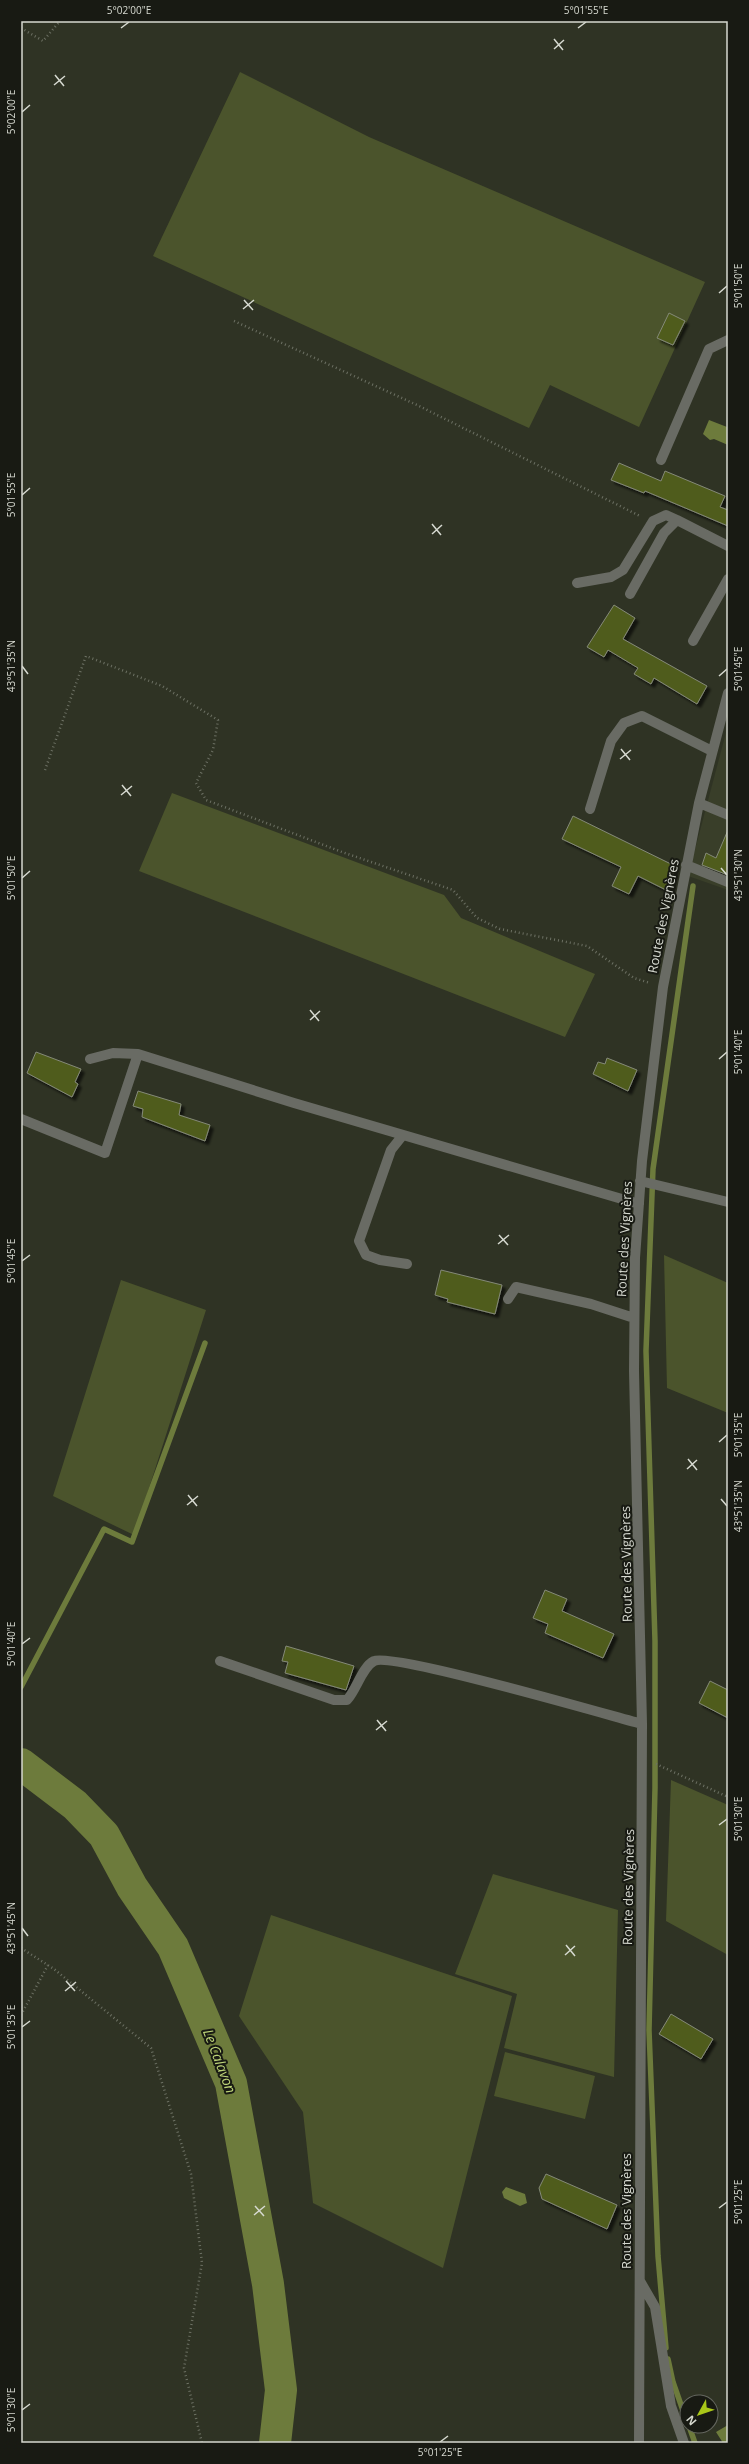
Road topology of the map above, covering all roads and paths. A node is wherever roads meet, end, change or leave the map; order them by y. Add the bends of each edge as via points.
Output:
1 (60, 21) edge
2 (21, 28) edge
3 (234, 322) dead end
4 (728, 340) edge
5 (661, 460) dead end
6 (677, 520) junction
7 (653, 521) junction
8 (728, 546) edge
9 (728, 579) edge
10 (577, 583) dead end
11 (630, 594) dead end
12 (693, 641) dead end
13 (728, 693) edge
14 (712, 751) junction
15 (45, 770) dead end
16 (699, 803) junction
17 (590, 809) dead end
18 (728, 815) edge
19 (686, 865) junction
20 (728, 882) edge
21 (663, 987) junction
22 (138, 1054) junction
23 (90, 1059) dead end
24 (21, 1119) edge
25 (403, 1135) junction
26 (640, 1181) junction
27 (728, 1202) edge
28 (639, 1204) junction
29 (407, 1264) dead end
30 (508, 1299) dead end
31 (634, 1318) junction
32 (220, 1661) dead end
33 (642, 1724) junction
34 (662, 1766) dead end
35 (728, 1797) edge
36 (21, 1948) edge
37 (48, 1965) junction
38 (21, 2015) edge
39 (639, 2279) junction
40 (202, 2443) edge
41 (639, 2443) edge
42 (684, 2443) edge

1 - 2 path via 43,40
3 - 7 path via 417,405 632,514
4 - 5 street via 709,349
6 - 7 street via 666,515
6 - 8 street
6 - 11 street via 664,533
7 - 10 street via 624,570 611,577
9 - 12 street
13 - 14 street, Route des Vignères
14 - 16 street, Route des Vignères
14 - 17 street via 642,716 624,723 611,741
15 - 21 path via 86,656 162,686 218,720 213,750 196,783 206,800 342,852 454,890 477,918 500,929 587,946 634,978
16 - 18 street
16 - 19 street, Route des Vignères
19 - 20 street
19 - 21 street, Route des Vignères
21 - 26 street, Route des Vignères
22 - 23 street via 113,1053
22 - 24 street via 105,1153
22 - 25 street
25 - 28 street
25 - 29 street via 391,1150 359,1241 366,1255
26 - 27 street
26 - 28 street, Route des Vignères
28 - 31 street, Route des Vignères
30 - 31 street via 516,1286 591,1304
31 - 33 street, Route des Vignères
32 - 33 street via 334,1700 347,1700 356,1690 365,1669 375,1661 388,1659
33 - 39 street, Route des Vignères
34 - 35 path
36 - 37 path
37 - 38 path
37 - 40 path via 151,2048 191,2174 202,2263 184,2368
39 - 41 street, Route des Vignères
39 - 42 street via 655,2307 671,2406

